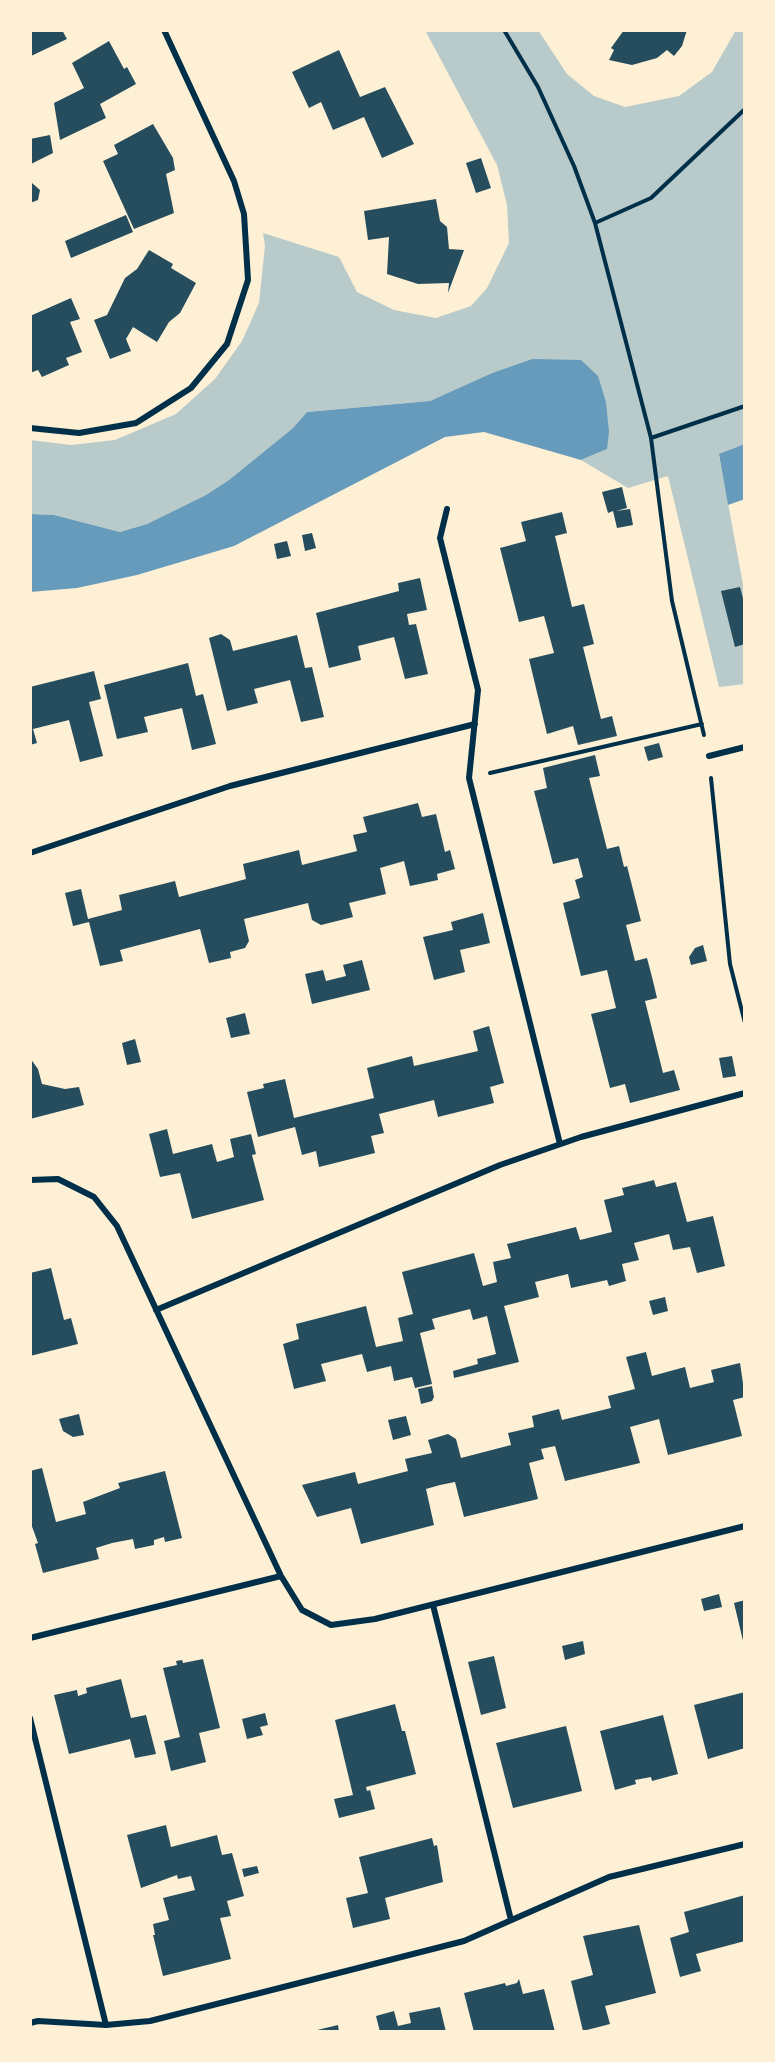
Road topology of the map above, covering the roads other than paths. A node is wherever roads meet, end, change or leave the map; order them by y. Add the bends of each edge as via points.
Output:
1 (164, 30) edge
2 (30, 428) edge
3 (447, 509) dead end
4 (475, 724) junction
5 (745, 747) edge
6 (709, 756) road end
7 (30, 852) edge
8 (745, 1093) edge
9 (560, 1144) junction
10 (30, 1180) edge
11 (156, 1311) junction
12 (745, 1526) edge
13 (281, 1576) junction
14 (433, 1605) junction
15 (30, 1638) edge
16 (30, 1718) edge
17 (745, 1844) edge
18 (511, 1920) junction
19 (30, 2023) edge
20 (106, 2025) junction

1 - 2 street via 234,181 244,214 248,280 227,344 190,388 136,423 79,433
3 - 4 street via 440,538 478,690
4 - 7 street via 230,786
4 - 9 street via 469,778
5 - 6 street
8 - 9 street
9 - 11 street via 489,1170
10 - 11 street via 58,1179 94,1197 117,1226
11 - 13 street
12 - 14 street
13 - 14 street via 302,1610 330,1625
13 - 15 street
14 - 18 street
16 - 20 street
17 - 18 street via 609,1877
18 - 20 street via 464,1941 150,2021
19 - 20 street

